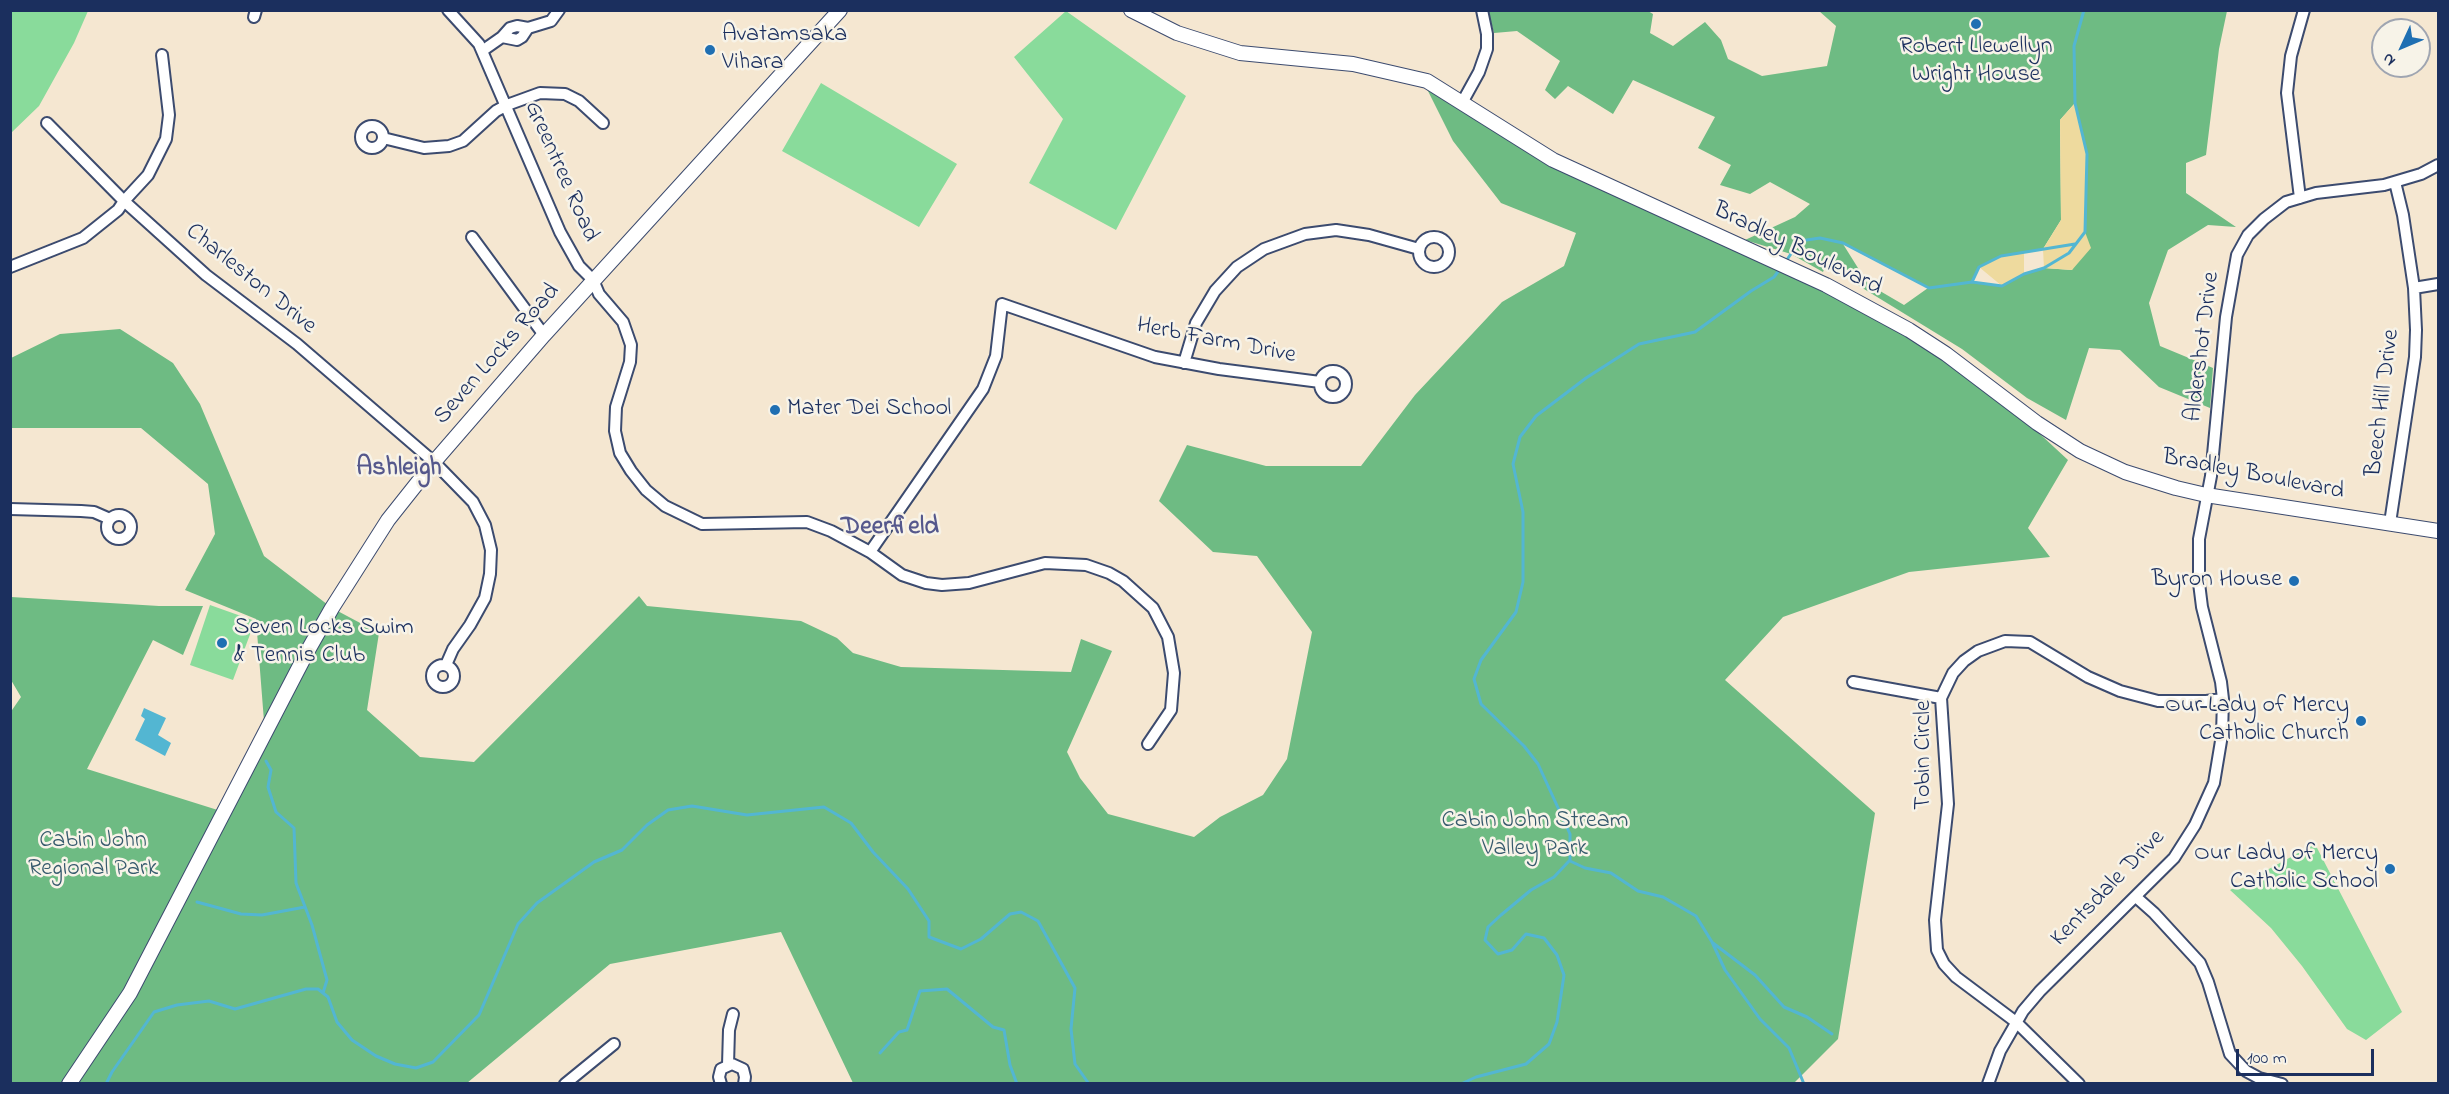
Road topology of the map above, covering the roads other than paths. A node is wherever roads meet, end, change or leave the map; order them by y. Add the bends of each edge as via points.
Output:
1 (448, 10) edge
2 (560, 10) edge
3 (840, 10) edge
4 (1131, 10) edge
5 (1482, 10) edge
6 (2304, 10) edge
7 (482, 51) junction
8 (162, 55) dead end
9 (1462, 101) junction
10 (507, 105) junction
11 (47, 123) dead end
12 (603, 123) dead end
13 (383, 138) dead end
14 (2439, 165) edge
15 (2395, 182) junction
16 (2300, 198) junction
17 (124, 201) junction
18 (472, 237) dead end
19 (1419, 249) dead end
20 (10, 267) edge
21 (592, 280) junction
22 (2439, 285) edge
23 (2414, 288) junction
24 (544, 335) junction
25 (1185, 363) junction
26 (1320, 382) dead end
27 (434, 462) junction
28 (2206, 495) junction
29 (10, 509) edge
30 (110, 519) dead end
31 (2390, 523) junction
32 (2439, 531) edge
33 (870, 552) junction
34 (447, 665) dead end
35 (1854, 682) dead end
36 (1941, 698) junction
37 (2223, 699) junction
38 (1148, 744) dead end
39 (2136, 897) junction
40 (733, 1014) dead end
41 (2016, 1022) junction
42 (614, 1044) dead end
43 (728, 1065) junction
44 (69, 1083) edge
45 (566, 1083) edge
46 (721, 1083) edge
47 (744, 1083) edge
48 (1988, 1083) edge
49 (2079, 1083) edge
50 (2282, 1083) edge

1 - 7 street, Greentree Road
2 - 7 street via 550,21 528,28 513,27
3 - 21 main road, Seven Locks Road
4 - 9 main road, Bradley Boulevard via 1210,45 1240,53 1353,64 1402,74 1427,81
5 - 9 street via 1487,49
6 - 16 street via 2291,56 2288,93
7 - 10 street, Greentree Road
8 - 17 street via 169,114 166,139 148,175
9 - 28 main road, Bradley Boulevard via 1552,160 1826,285 1909,330 2080,451 2125,472
10 - 12 street via 540,93 565,94
10 - 13 street via 463,141 449,146 424,148
10 - 21 street, Greentree Road via 560,232 579,266
11 - 17 street, Charleston Drive
14 - 15 street, Aldershot Drive
15 - 16 street, Aldershot Drive
15 - 23 street, Beech Hill Drive
16 - 28 street, Aldershot Drive via 2286,202 2264,219 2248,235 2237,255
17 - 20 street via 83,238
17 - 27 street, Charleston Drive via 206,275 297,344
18 - 24 street
19 - 25 street via 1336,230 1305,234 1264,249 1237,267 1215,291 1196,323
21 - 24 main road, Seven Locks Road
21 - 33 street, Greentree Road via 623,322 631,345 630,362 616,407 615,431 620,453 646,490 665,506 702,524 807,522
22 - 23 street
23 - 31 street, Beech Hill Drive via 2415,357
24 - 27 main road, Seven Locks Road
25 - 26 street, Herb Farm Drive
25 - 33 street, Herb Farm Drive via 1155,357 1002,304 996,356 982,389
27 - 34 street, Charleston Drive via 474,502 491,550 485,598
27 - 44 main road, Seven Locks Road via 388,520 332,608 130,993
28 - 31 main road, Bradley Boulevard
28 - 37 street, Kentsdale Drive via 2199,538 2199,583
29 - 30 street via 94,512
31 - 32 main road, Bradley Boulevard
33 - 38 street, Greentree Road via 902,574 942,585 969,583 1062,562 1086,565 1124,581 1153,608 1168,637 1174,673 1171,710
35 - 36 street
36 - 37 street, Tobin Circle via 1953,673 1964,661 1977,651 2005,641 2030,642 2088,677 2120,691 2158,701
36 - 41 street, Tobin Circle via 1948,804 1935,920 1937,950 1956,977
37 - 39 street, Kentsdale Drive via 2219,760 2206,803 2174,858
39 - 41 street, Kentsdale Drive via 2040,991
39 - 50 street via 2200,963 2230,1054 2246,1071
40 - 43 street
41 - 48 street, Kentsdale Drive
41 - 49 street, Tobin Circle
42 - 45 street
43 - 46 street via 720,1073
43 - 47 street via 736,1064 743,1069

